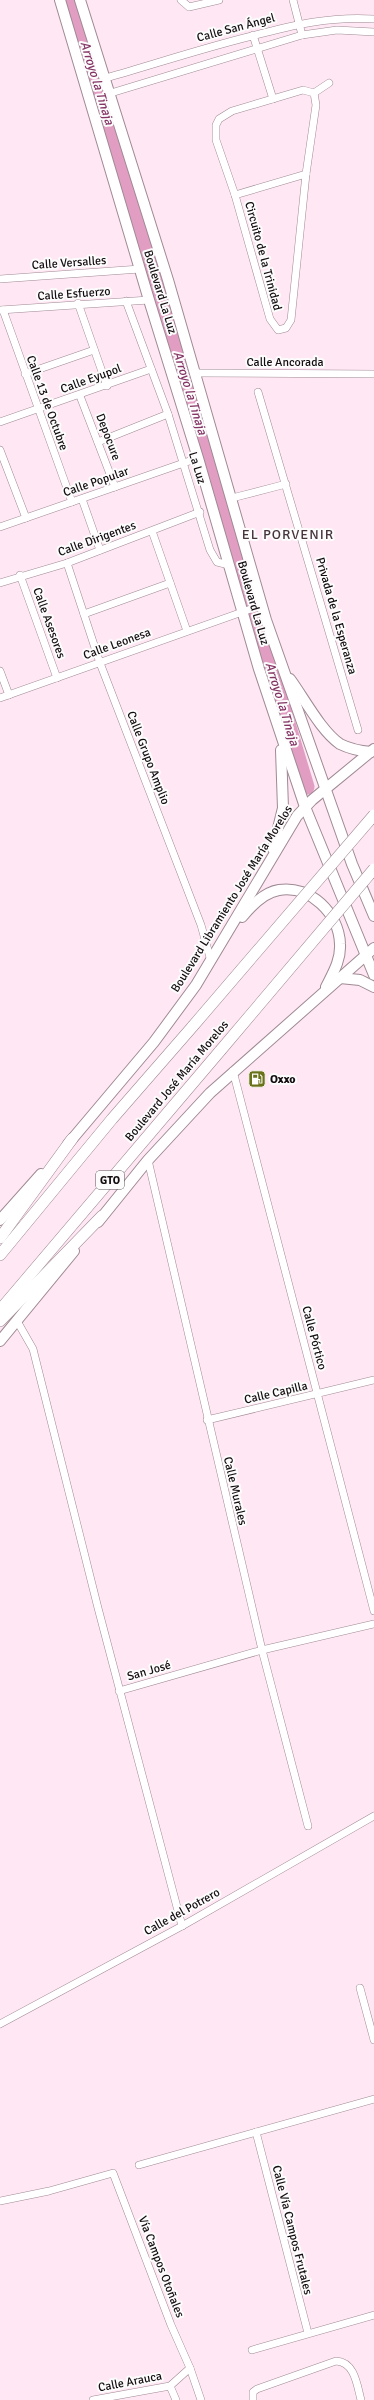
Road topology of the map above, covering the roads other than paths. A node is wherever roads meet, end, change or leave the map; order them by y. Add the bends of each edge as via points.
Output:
1 (60, 0) edge
2 (80, 0) edge
3 (181, 0) edge
4 (219, 0) edge
5 (293, 0) edge
6 (374, 19) edge
7 (300, 22) junction
8 (374, 32) edge
9 (253, 35) junction
10 (302, 35) junction
11 (258, 49) junction
12 (106, 78) junction
13 (329, 83) dead end
14 (111, 93) junction
15 (314, 93) junction
16 (273, 99) junction
17 (306, 174) junction
18 (235, 195) junction
19 (140, 269) junction
20 (0, 280) edge
21 (149, 300) junction
22 (126, 301) junction
23 (78, 303) junction
24 (1, 310) edge
25 (94, 350) junction
26 (151, 369) junction
27 (195, 373) junction
28 (25, 374) junction
29 (374, 374) edge
30 (107, 386) junction
31 (258, 392) dead end
32 (80, 396) junction
33 (38, 409) junction
34 (168, 414) junction
35 (0, 422) edge
36 (98, 442) junction
37 (0, 450) edge
38 (198, 458) junction
39 (185, 463) junction
40 (286, 484) junction
41 (115, 487) junction
42 (232, 498) junction
43 (82, 499) junction
44 (72, 502) junction
45 (200, 512) junction
46 (26, 518) junction
47 (0, 527) edge
48 (152, 531) junction
49 (100, 550) junction
50 (67, 563) junction
51 (229, 565) junction
52 (20, 575) junction
53 (0, 582) edge
54 (170, 584) junction
55 (260, 606) junction
56 (244, 611) junction
57 (84, 614) junction
58 (187, 631) junction
59 (100, 663) junction
60 (0, 671) edge
61 (284, 673) junction
62 (57, 678) junction
63 (9, 695) junction
64 (0, 698) edge
65 (358, 730) dead end
66 (280, 736) junction
67 (372, 751) edge
68 (326, 789) junction
69 (305, 807) junction
70 (374, 815) edge
71 (267, 868) junction
72 (374, 869) edge
73 (374, 916) edge
74 (220, 945) junction
75 (374, 948) edge
76 (366, 957) junction
77 (211, 961) junction
78 (374, 975) edge
79 (340, 978) junction
80 (374, 987) edge
81 (322, 992) junction
82 (232, 1071) junction
83 (72, 1139) junction
84 (148, 1160) junction
85 (3, 1211) edge
86 (102, 1216) junction
87 (0, 1220) edge
88 (0, 1238) edge
89 (0, 1255) edge
90 (0, 1310) edge
91 (0, 1321) edge
92 (17, 1321) junction
93 (0, 1340) edge
94 (374, 1380) edge
95 (317, 1394) junction
96 (207, 1420) junction
97 (374, 1611) edge
98 (374, 1624) edge
99 (262, 1650) junction
100 (119, 1691) junction
101 (374, 1816) edge
102 (308, 1826) dead end
103 (182, 1926) junction
104 (360, 1988) dead end
105 (0, 2024) edge
106 (374, 2040) edge
107 (374, 2098) edge
108 (256, 2132) junction
109 (139, 2165) dead end
110 (0, 2201) edge
111 (374, 2315) edge
112 (308, 2333) junction
113 (252, 2350) dead end
114 (190, 2368) junction
115 (170, 2386) junction
116 (119, 2398) edge
117 (93, 2400) edge
118 (176, 2400) edge
119 (201, 2400) edge
120 (253, 2400) edge
121 (361, 2400) edge

1 - 19 main road, Boulevard La Luz
2 - 12 main road, Boulevard La Luz
3 - 4 street via 189,7
5 - 7 street
6 - 7 street, Calle San Ángel via 336,18
7 - 9 street, Calle San Ángel
7 - 10 street
8 - 10 street, Calle San Ángel via 337,30
9 - 11 street
9 - 12 street, Calle San Ángel
10 - 11 street, Calle San Ángel
11 - 14 street, Calle San Ángel
11 - 16 street
12 - 14 main road, Boulevard La Luz
13 - 15 street
14 - 27 main road, Boulevard La Luz
15 - 16 street, Circuito de la Trinidad via 303,90
15 - 17 street, Circuito de la Trinidad via 316,105
16 - 18 street, Circuito de la Trinidad via 232,111 219,119 216,125 216,140
17 - 18 street
17 - 18 street, Circuito de la Trinidad via 291,320 282,330 275,328 270,319
19 - 20 street, Calle Versalles
19 - 21 main road, Boulevard La Luz
21 - 22 street, Calle Esfuerzo
21 - 38 main road, Boulevard La Luz
22 - 23 street, Calle Esfuerzo
22 - 26 street, La Luz
23 - 24 street, Calle Esfuerzo
23 - 25 street
24 - 28 street, Calle 13 de Octubre
25 - 28 street
25 - 30 street
26 - 30 street, Calle Eyupol
26 - 34 street, La Luz
27 - 29 street, Calle Ancorada
27 - 42 main road, Boulevard La Luz
28 - 33 street, Calle 13 de Octubre
30 - 32 street, Calle Eyupol
31 - 40 street, Privada de la Esperanza
32 - 33 street, Calle Eyupol
32 - 36 street, Depocure
33 - 35 street, Calle Eyupol
33 - 44 street, Calle 13 de Octubre
34 - 36 street
34 - 39 street, La Luz
36 - 41 street, Depocure
37 - 46 street
38 - 39 street, Calle Popular
38 - 51 main road, Boulevard La Luz
39 - 41 street, Calle Popular
39 - 45 street, La Luz
40 - 42 street
40 - 65 street, Privada de la Esperanza
41 - 43 street, Calle Popular
42 - 55 main road, Boulevard La Luz
43 - 44 street, Calle Popular
43 - 49 street
44 - 46 street, Calle Popular
45 - 48 street, Calle Dirigentes
45 - 51 street, La Luz via 213,556 217,562
46 - 47 street, Calle Popular
48 - 49 street, Calle Dirigentes
48 - 54 street
49 - 50 street, Calle Dirigentes
50 - 52 street, Calle Dirigentes
50 - 57 street, Calle Grupo Amplio
51 - 56 main road, Boulevard La Luz
52 - 53 street, Calle Dirigentes
52 - 62 street, Calle Asesores
54 - 57 street
54 - 58 street
55 - 56 street, Calle Leonesa
55 - 61 main road, Boulevard La Luz
56 - 58 street, Calle Leonesa
56 - 66 main road, Boulevard La Luz
57 - 59 street, Calle Grupo Amplio
58 - 59 street, Calle Leonesa
59 - 62 street, Calle Leonesa
59 - 77 street, Calle Grupo Amplio via 201,925
60 - 63 street
61 - 67 main road via 328,733 352,749
61 - 68 main road, Boulevard La Luz
62 - 63 street, Calle Leonesa
63 - 64 street, Calle Leonesa
66 - 69 main road, Boulevard La Luz
66 - 71 main road via 283,808
67 - 68 main road, Boulevard Libramiento José María Morelos
68 - 69 main road, Boulevard Libramiento José María Morelos
68 - 73 main road, Boulevard La Luz via 352,864
69 - 71 main road, Boulevard Libramiento José María Morelos via 292,823
69 - 76 main road, Boulevard La Luz
70 - 89 main road, Boulevard José María Morelos, bridge
71 - 74 main road, Boulevard Libramiento José María Morelos
72 - 90 main road, Boulevard José María Morelos / GTO, bridge
74 - 77 main road, Boulevard Libramiento José María Morelos
74 - 81 main road via 248,910 266,896 278,890 306,893 321,903 334,919 340,943 339,958
75 - 76 main road
76 - 78 main road, Boulevard La Luz
76 - 79 main road
77 - 83 main road, Boulevard Libramiento José María Morelos via 154,1042
79 - 80 main road via 360,980
79 - 81 main road
81 - 82 main road
82 - 84 main road
82 - 95 street, Calle Pórtico
83 - 85 main road, Boulevard Libramiento José María Morelos
83 - 88 main road
84 - 86 main road
84 - 96 street, Calle Murales
85 - 87 main road, Boulevard Libramiento José María Morelos
86 - 91 main road
86 - 92 main road
92 - 93 main road
92 - 100 street via 33,1349
94 - 95 street, Calle Capilla
95 - 96 street, Calle Capilla
95 - 97 street, Calle Pórtico
96 - 99 street, Calle Murales
98 - 99 street, San José
99 - 100 street, San José
99 - 102 street, Calle Murales
100 - 103 street, San José
101 - 103 street, Calle del Potrero
103 - 105 street, Calle del Potrero
104 - 106 street
107 - 108 street
108 - 109 street
108 - 112 street, Calle Vía Campos Frutales
110 - 114 street, Vía Campos Otoñales via 49,2191 113,2172
111 - 112 street
112 - 113 street
114 - 115 street
114 - 119 street, Vía Campos Otoñales
115 - 116 street, Calle Arauca
115 - 118 street
116 - 117 street, Calle Arauca
120 - 121 street via 253,2392 257,2389 336,2361 347,2364 352,2370

